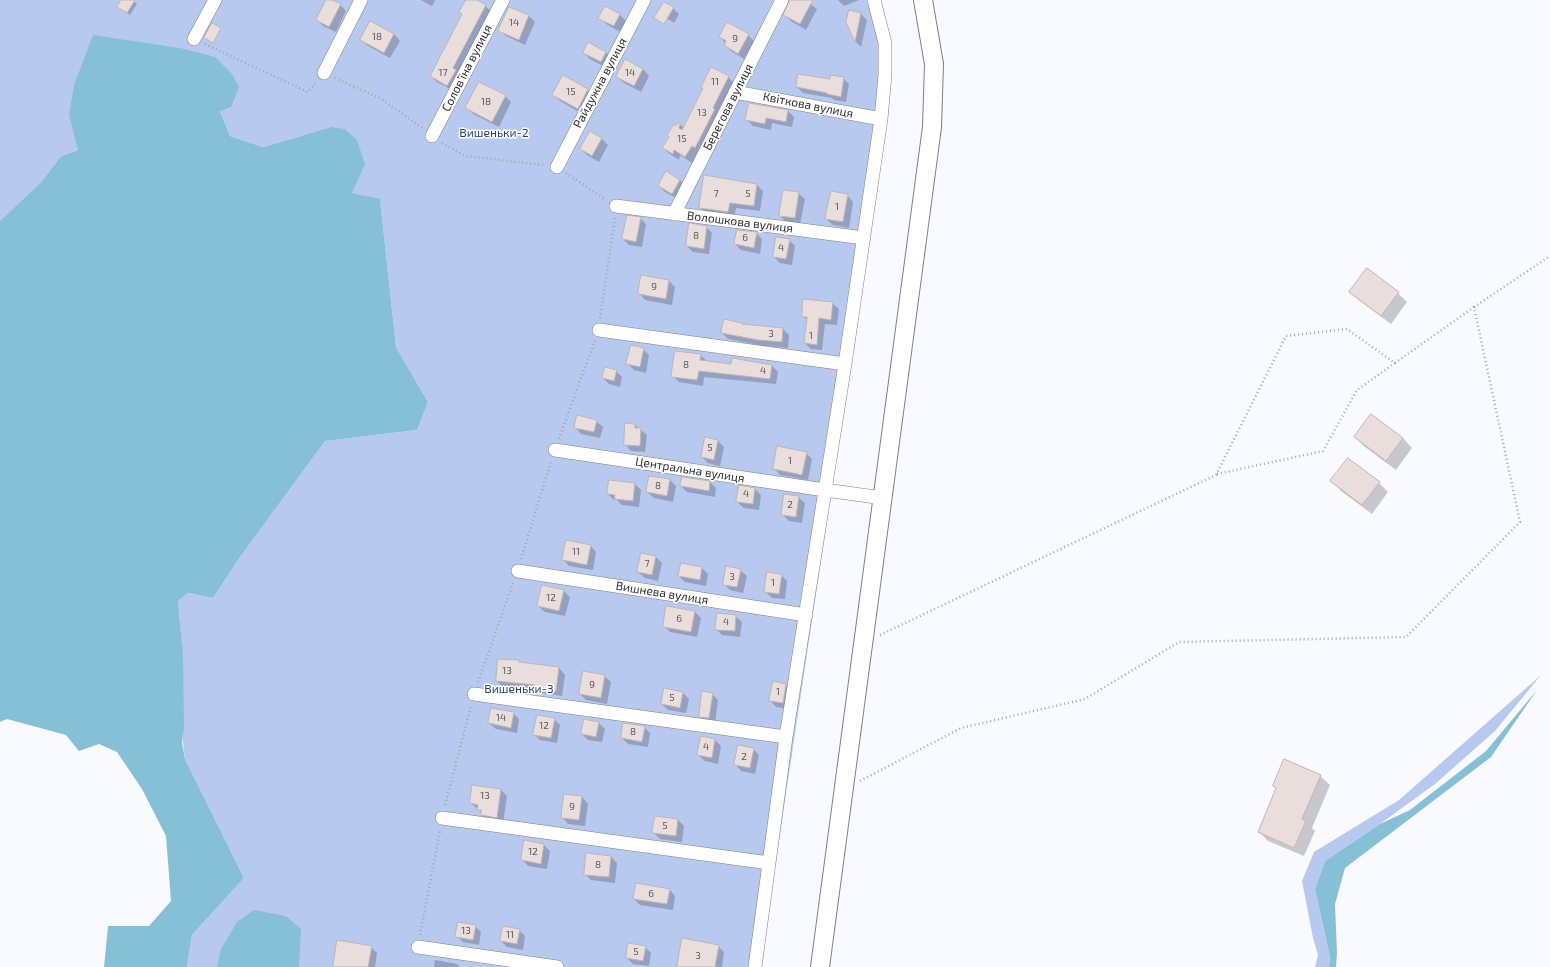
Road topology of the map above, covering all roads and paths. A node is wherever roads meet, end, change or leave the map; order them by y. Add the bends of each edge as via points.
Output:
1 (215, 0) edge
2 (361, 0) edge
3 (503, 0) edge
4 (644, 0) edge
5 (782, 0) edge
6 (874, 0) edge
7 (924, 0) edge
8 (194, 40) joint
9 (324, 73) junction
10 (735, 92) junction
11 (881, 119) junction
12 (432, 136) junction
13 (557, 167) junction
14 (616, 206) junction
15 (674, 214) junction
16 (864, 238) junction
17 (1550, 256) edge
18 (1474, 306) junction
19 (599, 330) junction
20 (1395, 363) junction
21 (845, 364) junction
22 (555, 450) junction
23 (1216, 474) junction
24 (825, 490) junction
25 (883, 498) junction
26 (518, 571) junction
27 (806, 615) junction
28 (863, 643) junction
29 (474, 694) junction
30 (786, 737) junction
31 (844, 790) junction
32 (442, 818) junction
33 (769, 863) junction
34 (418, 947) joint
35 (557, 967) edge
36 (755, 967) edge
37 (820, 967) edge

1 - 8 street
2 - 9 street
3 - 12 street, Соловʼїна вулиця
4 - 13 street, Райдужна вулиця
5 - 10 street, Берегова вулиця
6 - 11 street via 885,44
7 - 25 street via 934,64 932,127
8 - 9 path via 308,92
9 - 12 path via 380,98
10 - 11 street, Квіткова вулиця
10 - 15 street, Берегова вулиця
11 - 16 street
12 - 13 path via 465,156
13 - 14 path
14 - 15 street, Волошкова вулиця
14 - 19 path
15 - 16 street, Волошкова вулиця
16 - 21 street
17 - 18 path
18 - 20 path
18 - 31 path via 1520,522 1406,636 1179,642 1086,699 961,728
19 - 21 street
19 - 22 path
20 - 23 path via 1357,390 1323,451
20 - 23 path via 1347,330 1286,336
21 - 24 street
22 - 24 street, Центральна вулиця
22 - 26 path
23 - 28 path
24 - 25 street, Центральна вулиця
24 - 27 street
25 - 28 street
26 - 27 street, Вишнева вулиця
26 - 29 path
27 - 30 street
28 - 31 street
29 - 30 street
29 - 32 path
30 - 33 street
31 - 37 street
32 - 33 street
32 - 34 path
33 - 36 street
34 - 35 street

